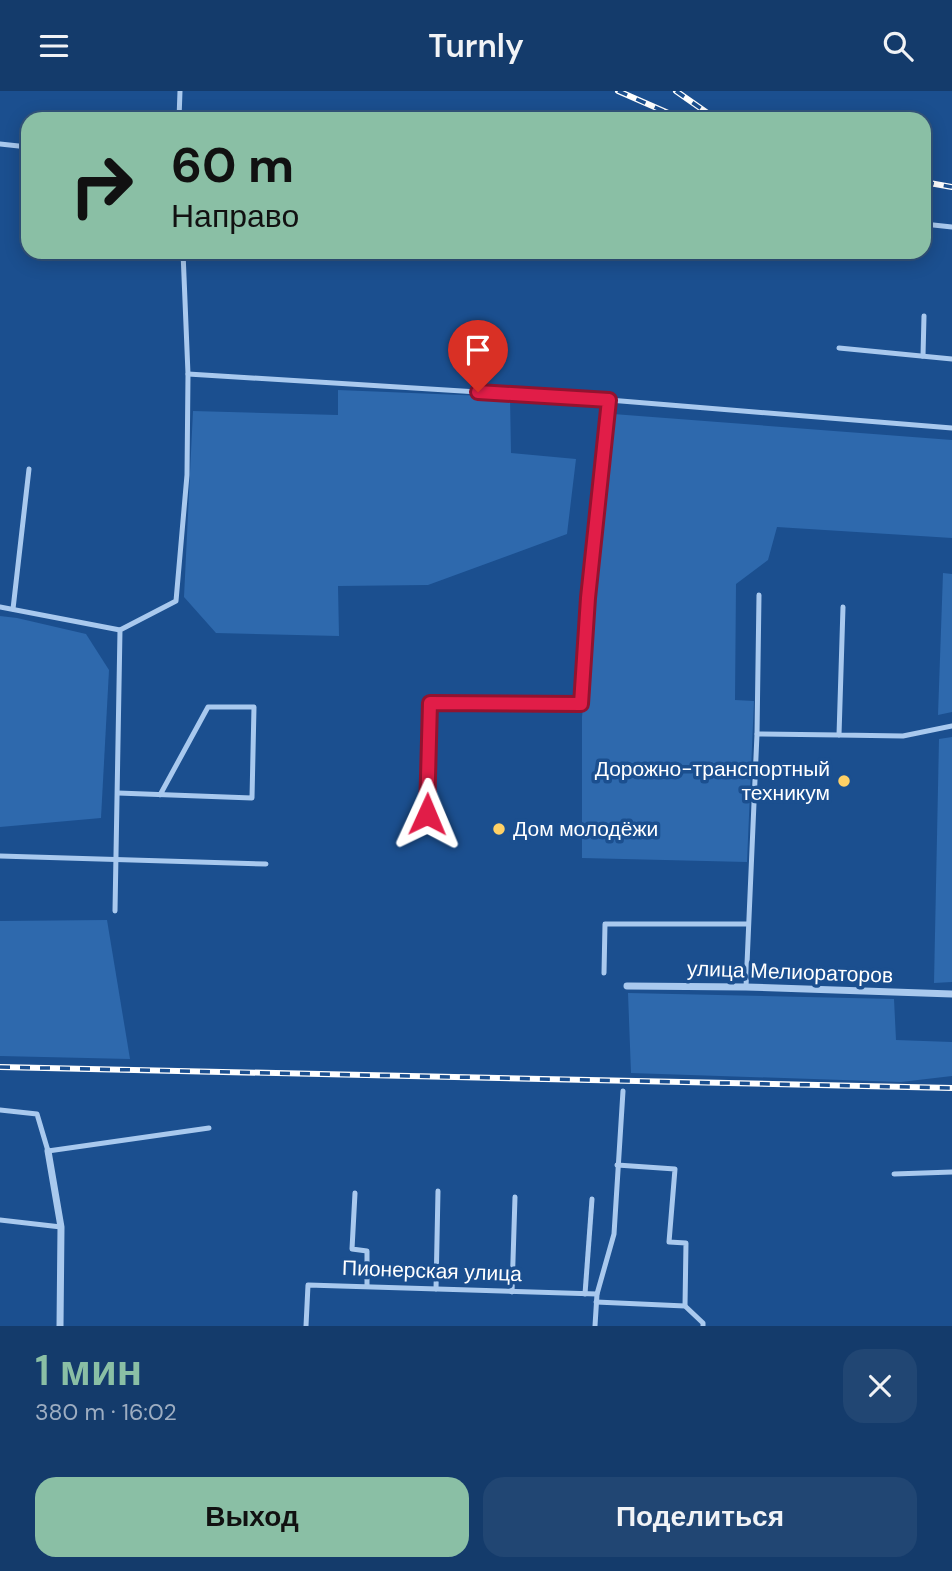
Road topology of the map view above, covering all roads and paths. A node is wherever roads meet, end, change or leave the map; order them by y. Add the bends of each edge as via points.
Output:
1 (180, 91) edge
2 (179, 112) edge
3 (0, 144) edge
4 (21, 146) edge
5 (931, 225) edge
6 (952, 227) edge
7 (183, 259) edge
8 (924, 316) dead end
9 (839, 348) dead end
10 (923, 356) junction
11 (952, 359) edge
12 (188, 374) junction
13 (609, 400) junction
14 (952, 428) edge
15 (29, 469) dead end
16 (759, 594) dead end
17 (0, 607) edge
18 (843, 607) dead end
19 (13, 609) junction
20 (120, 630) junction
21 (952, 726) edge
22 (757, 734) junction
23 (839, 735) junction
24 (118, 793) junction
25 (160, 795) junction
26 (427, 814) dead end
27 (0, 856) edge
28 (116, 860) junction
29 (266, 864) dead end
30 (115, 911) dead end
31 (748, 924) junction
32 (604, 973) dead end
33 (627, 986) dead end
34 (746, 987) junction
35 (952, 994) edge
36 (623, 1091) dead end
37 (0, 1110) edge
38 (209, 1128) dead end
39 (48, 1151) junction
40 (617, 1165) junction
41 (952, 1172) edge
42 (894, 1174) dead end
43 (438, 1191) dead end
44 (355, 1193) dead end
45 (515, 1197) dead end
46 (592, 1199) dead end
47 (0, 1220) edge
48 (61, 1227) junction
49 (367, 1286) junction
50 (436, 1289) junction
51 (512, 1291) junction
52 (585, 1294) junction
53 (597, 1294) junction
54 (596, 1302) junction
55 (685, 1306) junction
56 (60, 1326) edge
57 (306, 1326) edge
58 (596, 1326) edge
59 (703, 1326) edge

1 - 2 lane
3 - 4 lane
5 - 6 lane
7 - 12 lane
8 - 10 lane
9 - 10 lane
10 - 11 lane
12 - 13 lane
12 - 20 lane via 187,475 176,601
13 - 14 lane
13 - 26 lane via 581,704 430,703
15 - 19 lane
16 - 22 lane
17 - 19 lane
18 - 23 lane
19 - 20 lane
20 - 24 lane
21 - 23 lane via 903,736
22 - 23 lane
22 - 31 lane
24 - 25 lane
24 - 28 lane
25 - 25 lane via 208,707 254,707 252,798
27 - 28 lane
28 - 29 lane
28 - 30 lane
31 - 32 lane via 605,924
31 - 34 lane
33 - 34 street, улица Мелиораторов
34 - 35 street, улица Мелиораторов
36 - 40 lane
37 - 39 lane via 37,1114
38 - 39 lane
39 - 48 street
40 - 53 lane via 614,1234
40 - 55 lane via 675,1169 669,1242 686,1243
41 - 42 lane
43 - 50 lane
44 - 49 lane via 352,1249 367,1251
45 - 51 lane
46 - 52 lane
47 - 48 lane
48 - 56 street
49 - 50 lane, Пионерская улица
49 - 57 lane, Пионерская улица via 308,1285
50 - 51 lane, Пионерская улица
51 - 52 lane, Пионерская улица
52 - 53 lane, Пионерская улица
53 - 54 lane
54 - 55 lane
54 - 58 lane
55 - 59 lane

